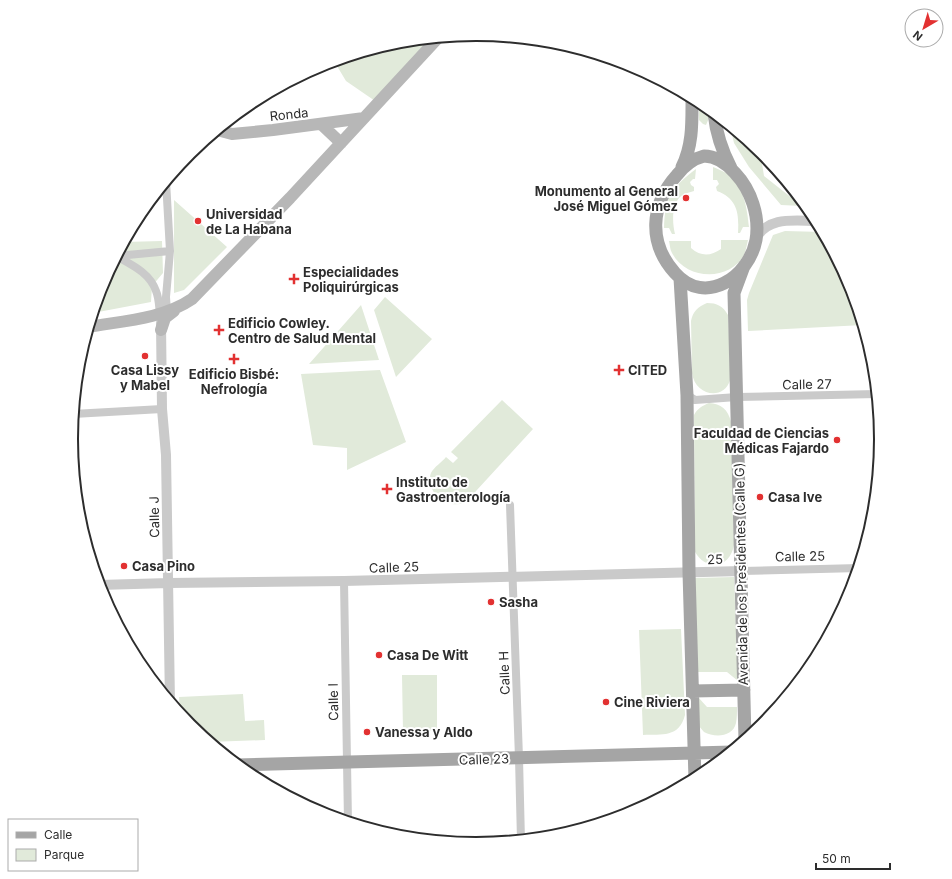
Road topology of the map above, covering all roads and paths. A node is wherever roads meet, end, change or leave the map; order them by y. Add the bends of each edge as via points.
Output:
1 (433, 43) edge
2 (692, 105) edge
3 (364, 118) junction
4 (716, 121) edge
5 (322, 125) junction
6 (223, 132) edge
7 (331, 134) junction
8 (341, 144) junction
9 (331, 155) junction
10 (731, 169) junction
11 (679, 172) junction
12 (166, 189) edge
13 (809, 221) edge
14 (756, 238) junction
15 (170, 251) junction
16 (123, 255) edge
17 (121, 259) edge
18 (744, 266) junction
19 (680, 278) junction
20 (182, 306) junction
21 (164, 313) junction
22 (94, 326) edge
23 (161, 330) junction
24 (872, 394) edge
25 (737, 397) junction
26 (690, 400) junction
27 (162, 409) junction
28 (78, 414) edge
29 (510, 505) dead end
30 (853, 568) edge
31 (742, 571) junction
32 (690, 572) junction
33 (512, 576) junction
34 (344, 581) junction
35 (168, 583) junction
36 (105, 585) edge
37 (744, 690) junction
38 (693, 691) junction
39 (170, 694) edge
40 (745, 733) edge
41 (723, 752) edge
42 (694, 753) junction
43 (520, 758) junction
44 (346, 762) junction
45 (246, 765) edge
46 (695, 772) edge
47 (348, 817) edge
48 (521, 836) edge

1 - 3 main road
2 - 11 main road via 689,150
3 - 5 main road, Ronda
3 - 8 main road
4 - 10 main road via 720,142
5 - 6 main road, Ronda via 232,134
5 - 7 main road
7 - 8 main road
7 - 9 main road via 334,146
8 - 9 main road
9 - 20 main road via 230,261
10 - 11 main road via 709,156 693,160
10 - 14 main road via 746,187 754,206
11 - 19 main road via 660,200 655,231 663,257
12 - 15 street
13 - 14 street via 776,222 760,231
14 - 18 main road
15 - 16 street
15 - 21 street
17 - 21 street via 148,276
18 - 19 main road via 730,280 709,289 695,286
18 - 25 main road, Avenida de los Presidentes (Calle G) via 734,293
19 - 26 main road
20 - 21 main road
20 - 23 main road via 165,318
21 - 22 main road
21 - 23 street, Calle J
23 - 27 street, Calle J
24 - 25 street, Calle 27
25 - 26 street, Calle 27
25 - 31 main road, Avenida de los Presidentes (Calle G)
26 - 32 main road
27 - 28 street
27 - 35 street, Calle J via 166,455
29 - 33 street, Calle H
30 - 31 street, Calle 25
31 - 32 street, 25
31 - 37 main road, Avenida de los Presidentes (Calle G)
32 - 33 street, Calle 25
32 - 38 main road
33 - 34 street, Calle 25
33 - 43 street, Calle H
34 - 35 street, Calle 25
34 - 44 street, Calle I
35 - 36 street, Calle 25
35 - 39 street, Calle J
37 - 38 main road
37 - 40 main road, Avenida de los Presidentes (Calle G)
38 - 42 main road
41 - 42 main road, Calle 23
42 - 43 main road, Calle 23
42 - 46 main road
43 - 44 main road, Calle 23
43 - 48 street, Calle H
44 - 45 main road, Calle 23
44 - 47 street, Calle I

